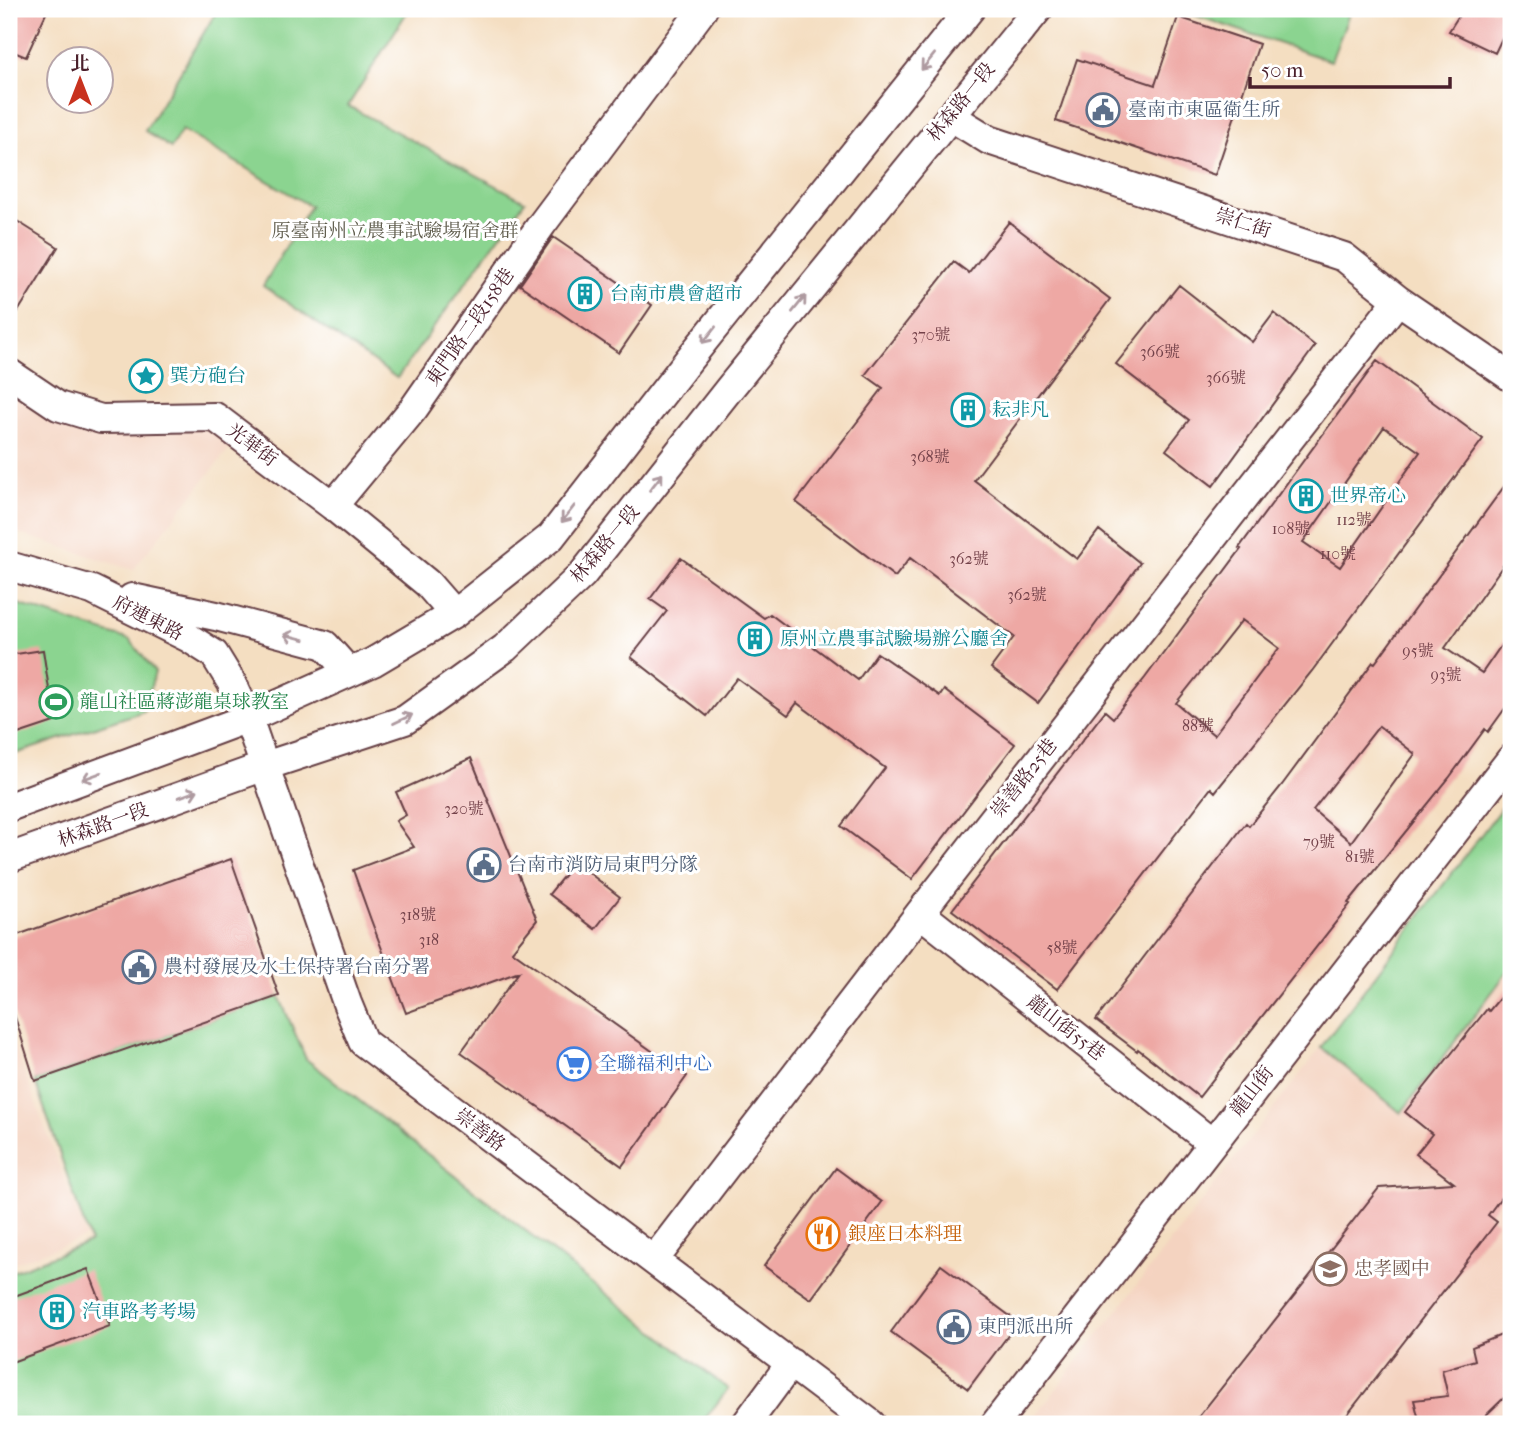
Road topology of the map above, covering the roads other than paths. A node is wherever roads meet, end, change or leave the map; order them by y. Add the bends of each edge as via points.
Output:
1 (970, 9) edge
2 (1038, 9) edge
3 (698, 10) edge
4 (950, 116) junction
5 (1398, 300) junction
6 (9, 373) edge
7 (1511, 377) edge
8 (333, 506) junction
9 (9, 566) edge
10 (92, 590) junction
11 (454, 614) junction
12 (349, 672) junction
13 (248, 718) junction
14 (1511, 759) edge
15 (265, 766) junction
16 (9, 807) edge
17 (9, 858) edge
18 (919, 913) junction
19 (1212, 1143) junction
20 (654, 1260) junction
21 (791, 1363) junction
22 (746, 1424) edge
23 (871, 1424) edge
24 (995, 1424) edge

1 -> 11 street via 551,537
2 - 4 street, 林森路一段
3 - 8 street, 東門路二段158巷 via 414,408
4 - 5 street, 崇仁街 via 989,140 1344,257
15 -> 4 street, 林森路一段 via 405,720 505,648 582,575
5 - 7 street, 崇仁街
5 - 18 street, 崇善路25巷
6 - 8 street, 光華街 via 58,406 101,419 215,417
8 - 11 street, 光華街 via 428,583
9 - 10 street, 府連東路
12 -> 10 street via 325,645
10 - 13 street, 府連東路 via 214,654
11 - 12 street
12 - 13 street
13 - 15 street, 崇善路
13 -> 16 street
14 - 19 street, 龍山街
17 -> 15 street, 林森路一段
15 - 20 street, 崇善路 via 363,1042
18 - 19 street, 龍山街55巷
18 - 20 street, 崇善路25巷
19 - 24 street, 龍山街
20 - 21 street, 崇善路
21 - 22 street
21 - 23 street, 崇善路

